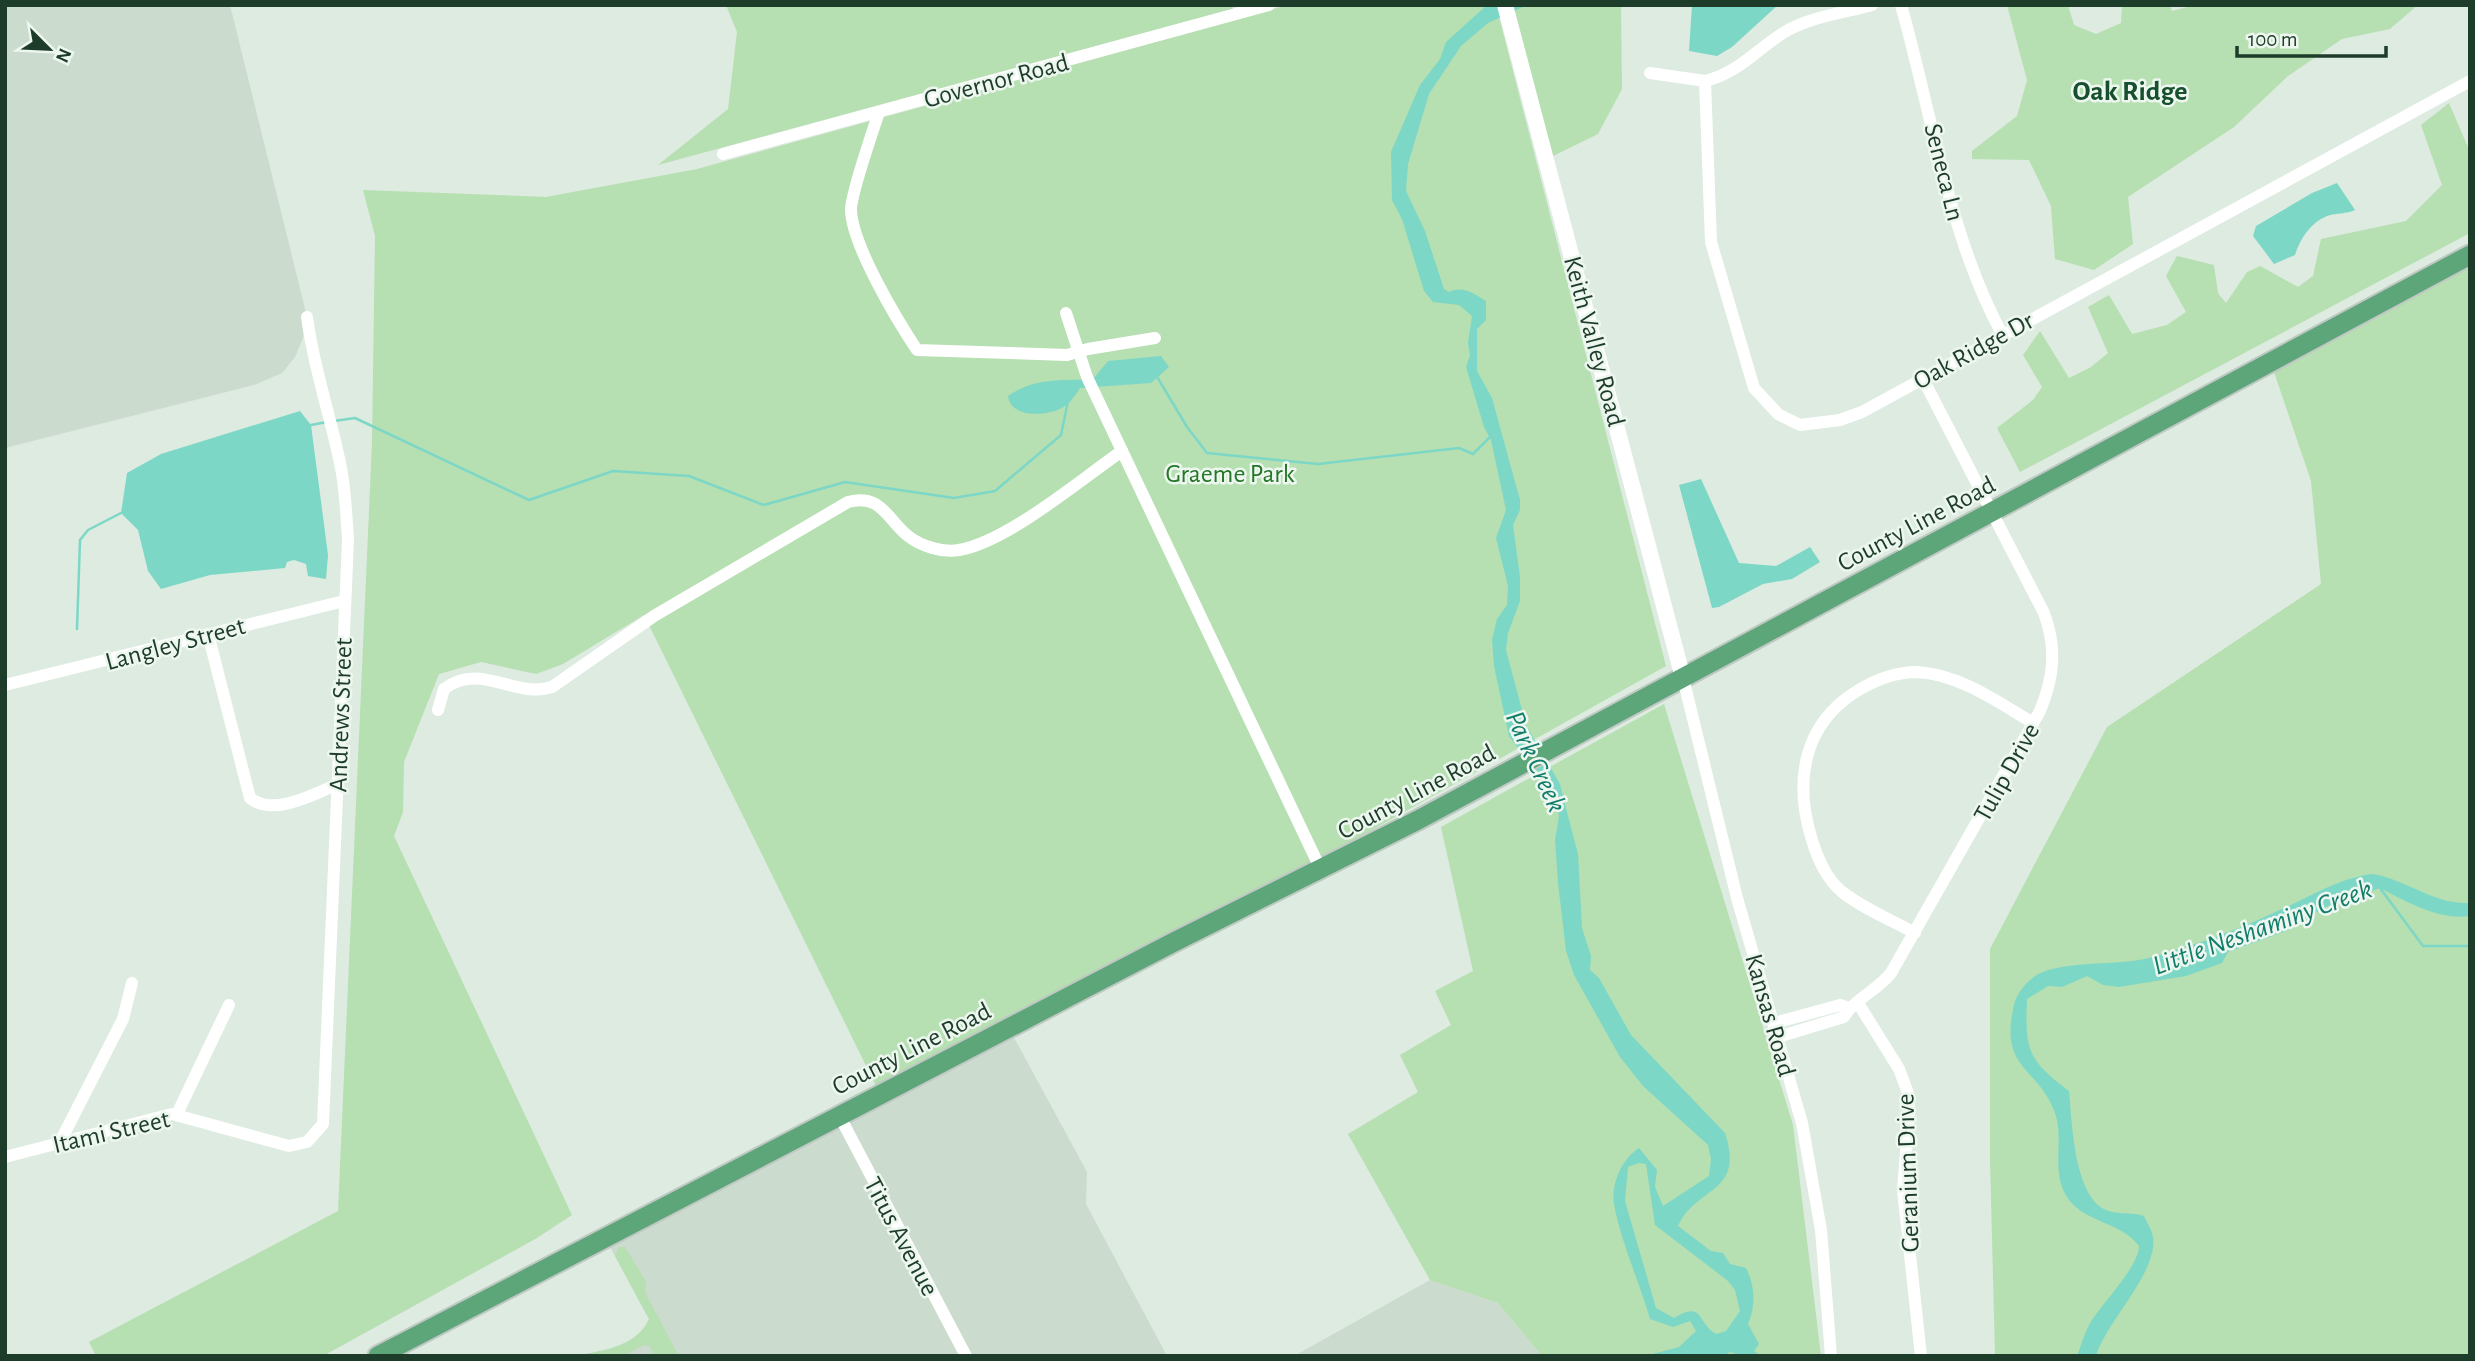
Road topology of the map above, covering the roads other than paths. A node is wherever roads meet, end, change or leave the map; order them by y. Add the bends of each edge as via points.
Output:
1 (1269, 5) edge
2 (1505, 5) edge
3 (1872, 5) edge
4 (1901, 5) edge
5 (1650, 73) dead end
6 (1705, 81) junction
7 (2470, 81) edge
8 (879, 112) junction
9 (723, 154) dead end
10 (2470, 255) edge
11 (1066, 313) dead end
12 (307, 317) dead end
13 (2002, 334) junction
14 (1156, 338) dead end
15 (1079, 352) junction
16 (1922, 377) junction
17 (1122, 451) junction
18 (1991, 512) junction
19 (344, 601) junction
20 (208, 635) junction
21 (1683, 678) junction
22 (5, 685) edge
23 (438, 710) dead end
24 (2033, 723) junction
25 (338, 785) junction
26 (1321, 870) junction
27 (1915, 933) junction
28 (132, 983) dead end
29 (229, 1004) dead end
30 (1854, 1005) junction
31 (1774, 1023) junction
32 (1778, 1037) junction
33 (177, 1114) junction
34 (839, 1115) junction
35 (324, 1118) joint
36 (60, 1142) junction
37 (5, 1157) edge
38 (378, 1356) edge
39 (965, 1356) edge
40 (1831, 1356) edge
41 (1921, 1356) edge

1 - 8 street, Governor Road
2 - 21 street, Keith Valley Road
3 - 6 street via 1784,32 1747,62
4 - 13 street, Seneca Ln via 1965,253
5 - 6 street
6 - 16 street, Oak Ridge Dr via 1711,242 1754,388 1764,403 1800,425 1818,424 1862,412
7 - 13 street, Oak Ridge Dr
8 - 9 street, Governor Road
8 - 15 street via 851,209 893,316 917,350
10 - 18 main road, County Line Road
11 - 15 street
12 - 19 street, Andrews Street via 346,501
13 - 16 street, Oak Ridge Dr
14 - 15 street
15 - 17 street
16 - 18 street, Tulip Drive
17 - 23 street via 1007,530 957,551 937,549 907,535 882,506 870,501 848,502 644,623 552,687 537,692 484,678 464,679 444,689
17 - 26 street
18 - 21 main road, County Line Road
18 - 24 street, Tulip Drive via 2052,635 2051,683
19 - 20 street, Langley Street
19 - 25 street, Andrews Street
20 - 22 street, Langley Street
20 - 25 street via 250,798 268,806
21 - 26 main road, County Line Road
21 - 31 street, Kansas Road via 1737,898
24 - 27 street, Tulip Drive
24 - 27 street via 1954,681 1906,673 1878,680 1848,697 1817,730 1807,751 1802,789 1814,848 1840,890
25 - 35 street, Andrews Street
26 - 34 main road, County Line Road
27 - 30 street, Tulip Drive via 1891,974
28 - 36 street via 123,1019
29 - 33 street
30 - 31 street
30 - 32 street, Tulip Drive via 1844,1017
30 - 41 street, Geranium Drive via 1899,1069 1908,1093 1903,1191
31 - 32 street, Kansas Road
32 - 40 street, Kansas Road via 1813,1176
33 - 35 street, Itami Street via 289,1146 312,1139
33 - 36 street, Itami Street
34 - 38 main road, County Line Road
34 - 39 street, Titus Avenue
36 - 37 street, Itami Street

